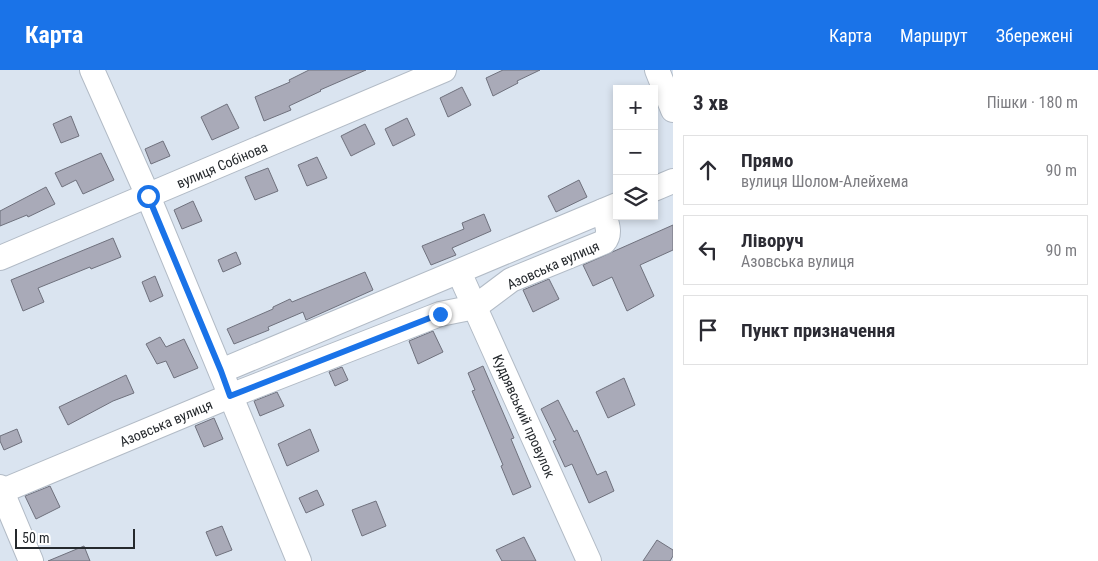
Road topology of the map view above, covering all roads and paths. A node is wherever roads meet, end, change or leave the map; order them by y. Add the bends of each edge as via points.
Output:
1 (92, 70) edge
2 (444, 70) edge
3 (657, 70) edge
4 (673, 110) edge
5 (673, 181) edge
6 (658, 187) edge
7 (148, 196) junction
8 (610, 208) edge
9 (0, 258) edge
10 (459, 272) junction
11 (475, 307) junction
12 (221, 371) junction
13 (230, 396) junction
14 (1, 490) edge
15 (31, 561) edge
16 (299, 561) edge
17 (589, 561) edge

1 - 7 street
2 - 7 street, вулиця Собінова
3 - 4 street
5 - 6 street
7 - 9 street, вулиця Собінова
7 - 12 street
8 - 10 street, Азовська вулиця
8 - 11 street, Азовська вулиця via 609,232 604,242 511,280
10 - 11 street, Кудрявський провулок
10 - 12 street, Азовська вулиця
11 - 13 street, Азовська вулиця via 440,314
11 - 17 street, Кудрявський провулок
12 - 13 street
13 - 14 street, Азовська вулиця
13 - 16 street
14 - 15 street

